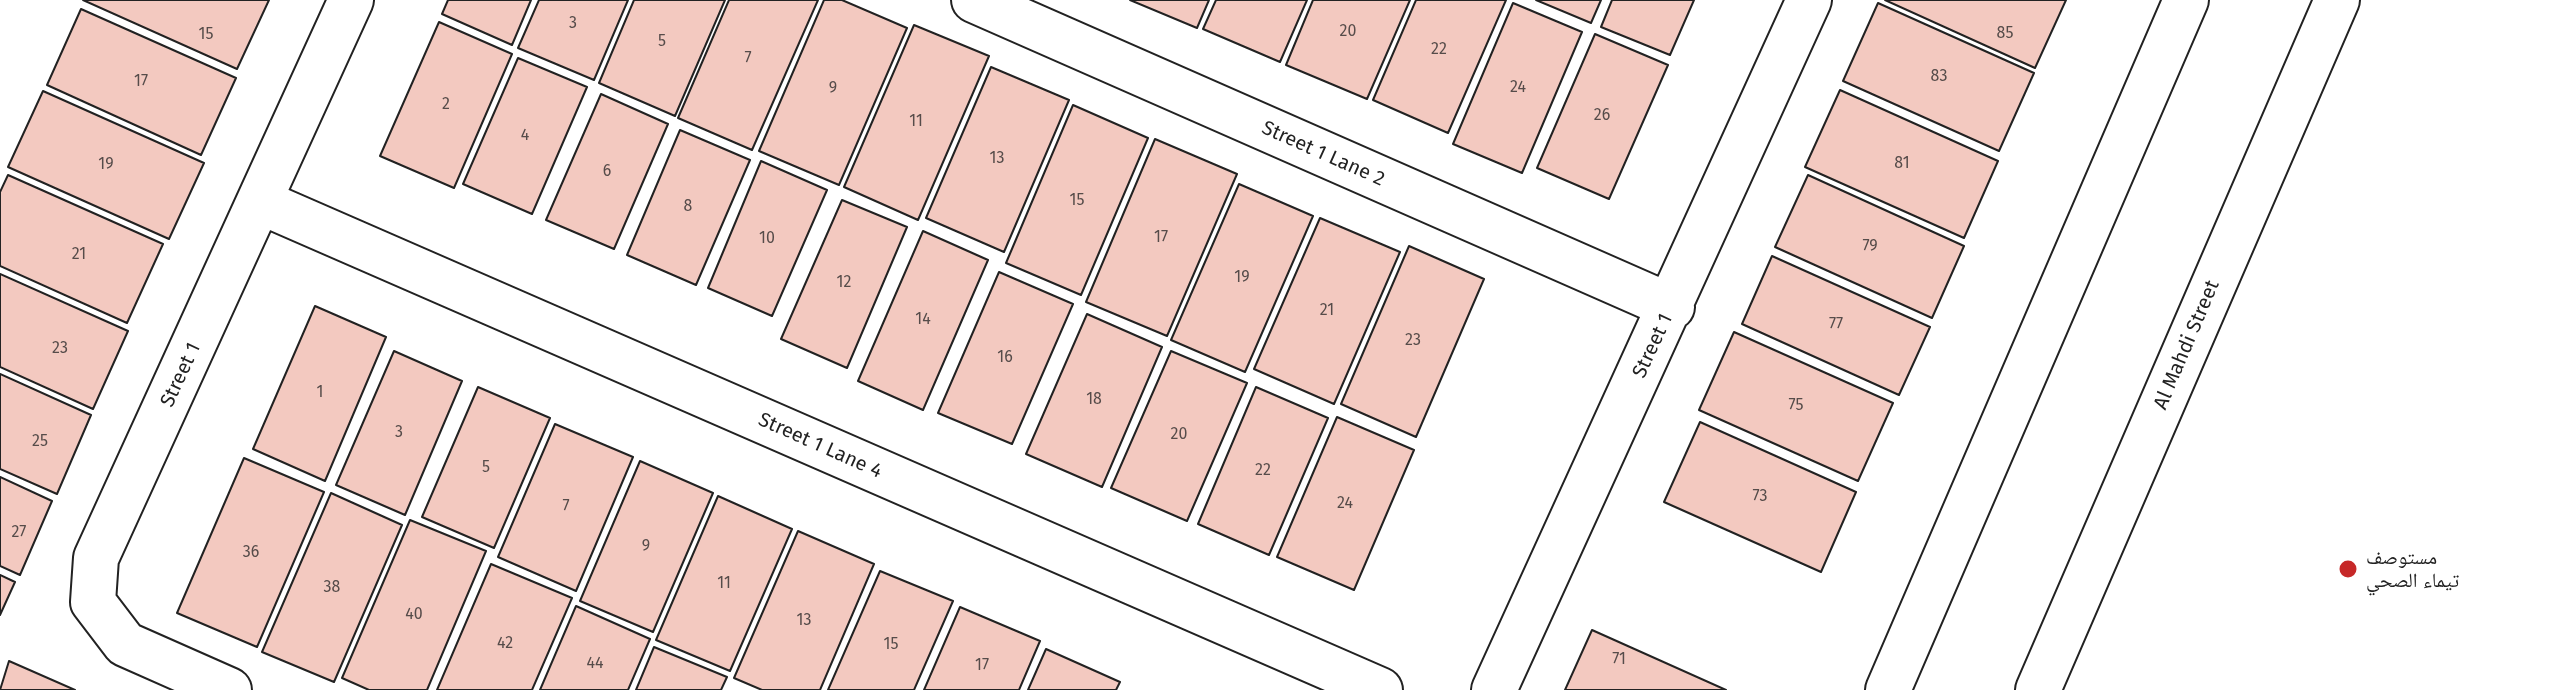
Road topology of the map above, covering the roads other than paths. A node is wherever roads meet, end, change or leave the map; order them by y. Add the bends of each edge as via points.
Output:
1 (351, 0) edge
2 (974, 0) edge
3 (1809, 0) edge
4 (2186, 0) edge
5 (2337, 0) edge
6 (261, 202) junction
7 (1672, 307) junction
8 (229, 690) edge
9 (1380, 690) edge
10 (1494, 690) edge
11 (1888, 690) edge
12 (2038, 690) edge

1 - 6 street, Street 1
2 - 7 street, Street 1 Lane 2
3 - 7 street, Street 1
4 - 11 street
5 - 12 street, Al Mahdi Street
6 - 8 street, Street 1 via 96,558 93,602 125,644
6 - 9 street, Street 1 Lane 4
7 - 10 street, Street 1

